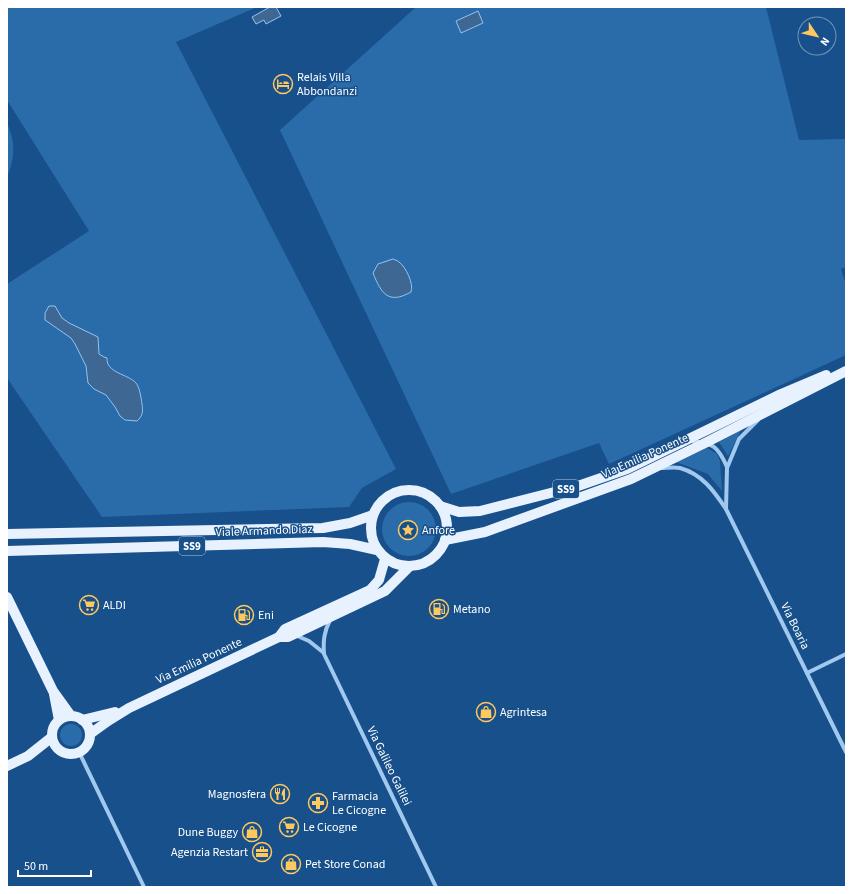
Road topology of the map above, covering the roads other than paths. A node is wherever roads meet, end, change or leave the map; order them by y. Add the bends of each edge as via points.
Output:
1 (846, 366) edge
2 (846, 371) edge
3 (764, 413) junction
4 (685, 440) junction
5 (707, 442) junction
6 (653, 468) junction
7 (727, 468) junction
8 (440, 506) junction
9 (726, 509) junction
10 (373, 515) junction
11 (7, 534) edge
12 (446, 540) junction
13 (377, 550) junction
14 (7, 551) edge
15 (385, 559) junction
16 (409, 567) junction
17 (7, 598) edge
18 (332, 616) junction
19 (292, 634) junction
20 (279, 637) junction
21 (324, 654) junction
22 (846, 654) edge
23 (806, 673) junction
24 (53, 691) junction
25 (129, 708) junction
26 (71, 716) junction
27 (59, 720) junction
28 (82, 720) junction
29 (90, 734) junction
30 (52, 737) junction
31 (57, 748) junction
32 (79, 752) junction
33 (846, 752) edge
34 (28, 756) junction
35 (7, 766) edge
36 (144, 887) edge
37 (435, 887) edge

1 - 4 main road, Via Emilia Ponente / SS9
2 - 3 main road, Via Emilia Ponente / SS9
3 - 5 main road, Via Emilia Ponente / SS9
3 - 7 street, Via Boaria via 738,439
4 - 5 street
4 - 8 main road, Via Emilia Ponente / SS9 via 626,469 578,486 480,511 459,512
5 - 6 main road, Via Emilia Ponente / SS9
5 - 7 street, Via Boaria via 721,453
6 - 9 street, Via Boaria via 679,468 699,476 714,491
6 - 12 main road, Via Emilia Ponente / SS9 via 631,479 486,532
7 - 9 street, Via Boaria
8 - 10 main road, SS9 via 433,498 423,493 413,490 400,491 388,496 379,504
8 - 12 main road via 446,517
9 - 23 street, Via Boaria
10 - 11 main road, Viale Armando Diaz / SS9 via 323,528
10 - 13 main road via 370,527
12 - 16 main road via 441,549 426,563
13 - 14 main road, Viale Armando Diaz / SS9 via 323,542
13 - 15 main road
15 - 16 main road
15 - 20 main road, Via Emilia Ponente via 379,580 370,590 285,629
16 - 18 main road, Via Emilia Ponente via 385,591
17 - 24 main road
18 - 19 main road, Via Emilia Ponente
18 - 21 street, Via Galileo Galilei via 324,631
19 - 20 main road, Via Emilia Ponente via 288,637
19 - 21 street, Via Galileo Galilei via 309,641
20 - 25 main road, Via Emilia Ponente
21 - 37 street, Via Galileo Galilei
22 - 23 street
23 - 33 street, Via Boaria
24 - 26 main road
24 - 27 main road
25 - 28 main road, Via Emilia Ponente
25 - 29 main road, Via Emilia Ponente
26 - 27 main road
26 - 28 main road
27 - 30 main road via 53,728
28 - 29 main road via 88,726
29 - 32 main road, Via Emilia Ponente via 86,747
30 - 31 main road
30 - 34 main road
31 - 32 main road via 70,754
31 - 34 main road
32 - 36 street
34 - 35 main road

